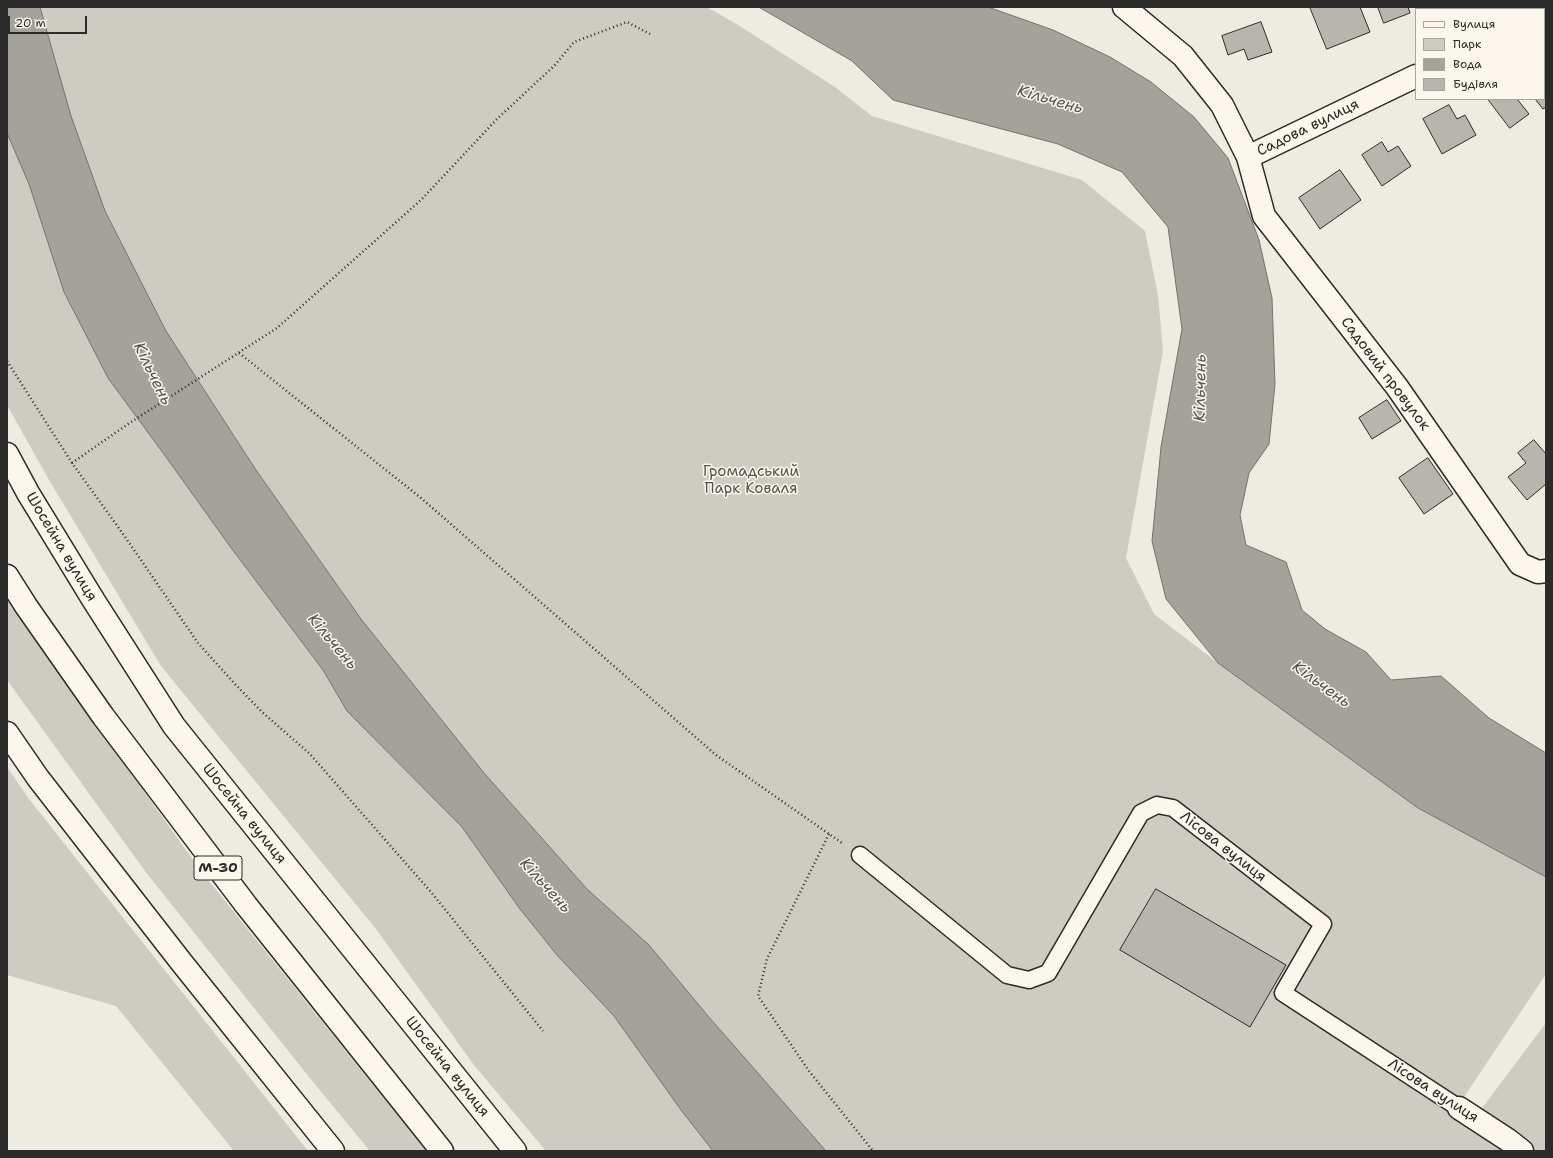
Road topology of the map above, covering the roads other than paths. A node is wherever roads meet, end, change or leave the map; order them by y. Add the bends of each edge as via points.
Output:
1 (1124, 7) edge
2 (1415, 76) edge
3 (1248, 157) junction
4 (7, 454) edge
5 (1546, 571) edge
6 (7, 576) edge
7 (7, 733) edge
8 (860, 856) road end
9 (1459, 1108) joint
10 (333, 1151) edge
11 (442, 1151) edge
12 (515, 1151) edge
13 (1522, 1151) edge

1 - 3 main road, Садова вулиця via 1183,56 1222,105
2 - 3 main road, Садова вулиця
3 - 5 main road, Садовий провулок via 1264,216 1397,387 1520,564 1538,572
4 - 12 main road, Шосейна вулиця via 94,601 174,726
6 - 11 main road, М-30 via 103,716 246,905
7 - 10 main road via 38,778 177,957
8 - 9 lane, Лісова вулиця via 1007,976 1029,980 1048,973 1141,813 1157,805 1173,808 1322,924 1283,992
9 - 13 main road, Лісова вулиця

